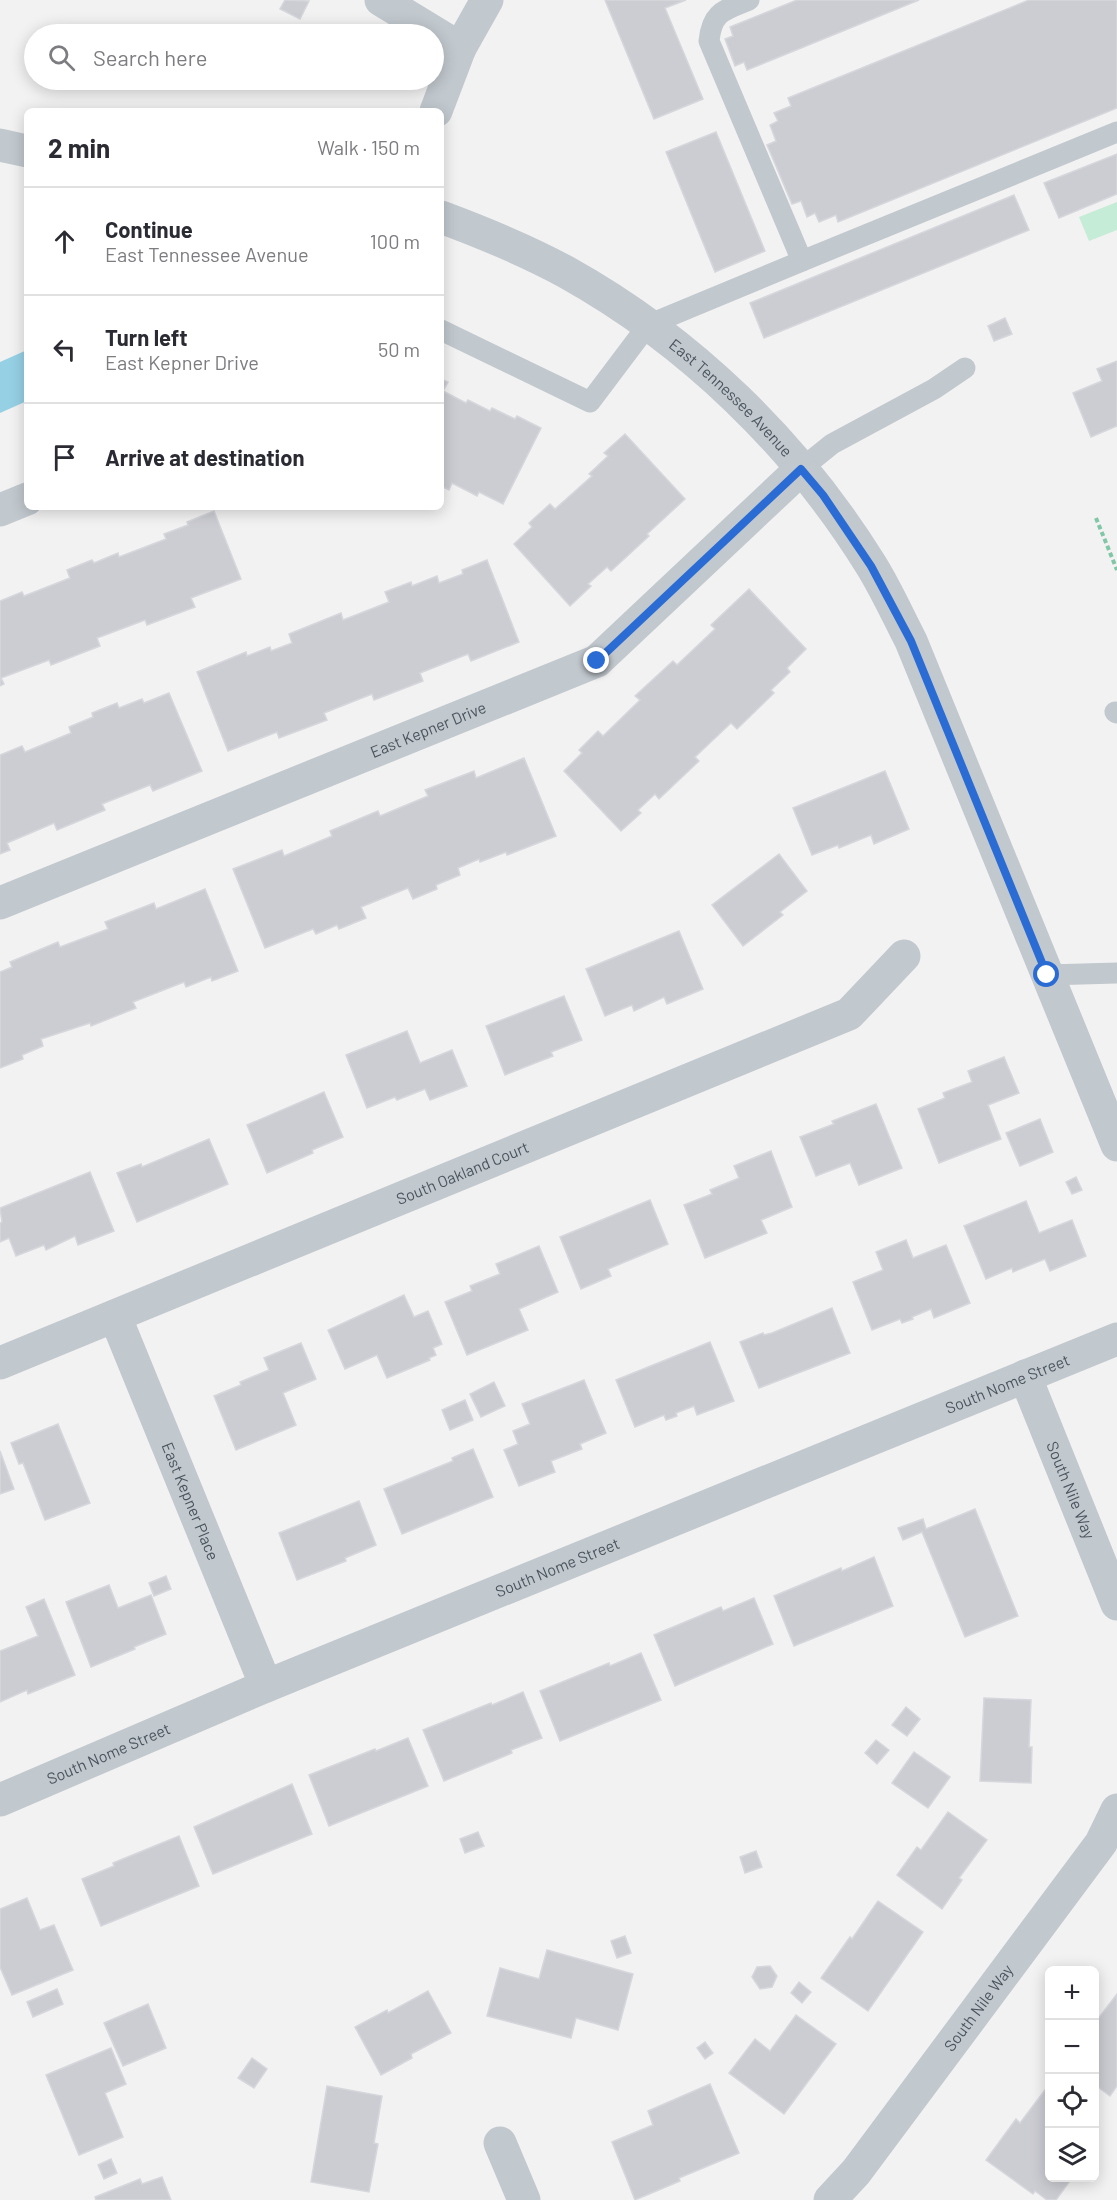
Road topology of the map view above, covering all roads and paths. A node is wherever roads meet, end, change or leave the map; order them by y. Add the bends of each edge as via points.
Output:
1 (381, 0) edge
2 (487, 0) edge
3 (749, 0) edge
4 (420, 24) edge
5 (444, 38) edge
6 (460, 48) junction
7 (444, 90) edge
8 (444, 90) edge
9 (437, 108) edge
10 (1117, 132) edge
11 (0, 145) edge
12 (24, 150) edge
13 (444, 219) edge
14 (802, 261) junction
15 (648, 325) junction
16 (444, 331) edge
17 (965, 368) dead end
18 (801, 469) junction
19 (24, 500) edge
20 (0, 510) edge
21 (1096, 518) dead end
22 (1117, 570) edge
23 (0, 903) edge
24 (903, 956) dead end
25 (1117, 973) edge
26 (1047, 975) junction
27 (1117, 1145) edge
28 (115, 1316) junction
29 (1117, 1339) edge
30 (0, 1363) edge
31 (1025, 1376) junction
32 (1117, 1604) edge
33 (266, 1686) junction
34 (0, 1800) edge
35 (1117, 1810) edge
36 (500, 2143) dead end
37 (524, 2200) edge
38 (830, 2200) edge

1 - 4 street
2 - 6 street
3 - 14 lane via 717,16 710,26 709,41
5 - 6 street
6 - 8 street
7 - 9 street
10 - 14 lane
11 - 12 street
13 - 15 street, East Tennessee Avenue via 566,272
14 - 15 lane
15 - 16 lane via 590,402
15 - 18 street, East Tennessee Avenue via 706,370 768,429
17 - 18 lane via 832,444
18 - 23 street, East Kepner Drive via 597,661
18 - 26 street, East Tennessee Avenue via 871,566 911,641
19 - 20 street
21 - 22 path
24 - 28 street, South Oakland Court via 849,1014
25 - 26 lane
26 - 27 street, East Tennessee Avenue
28 - 30 street, South Oakland Court
28 - 33 street, East Kepner Place
29 - 31 street, South Nome Street
31 - 32 street, South Nile Way
31 - 33 street, South Nome Street
33 - 34 street, South Nome Street
35 - 38 street, South Nile Way via 1101,1843 856,2172
36 - 37 street

